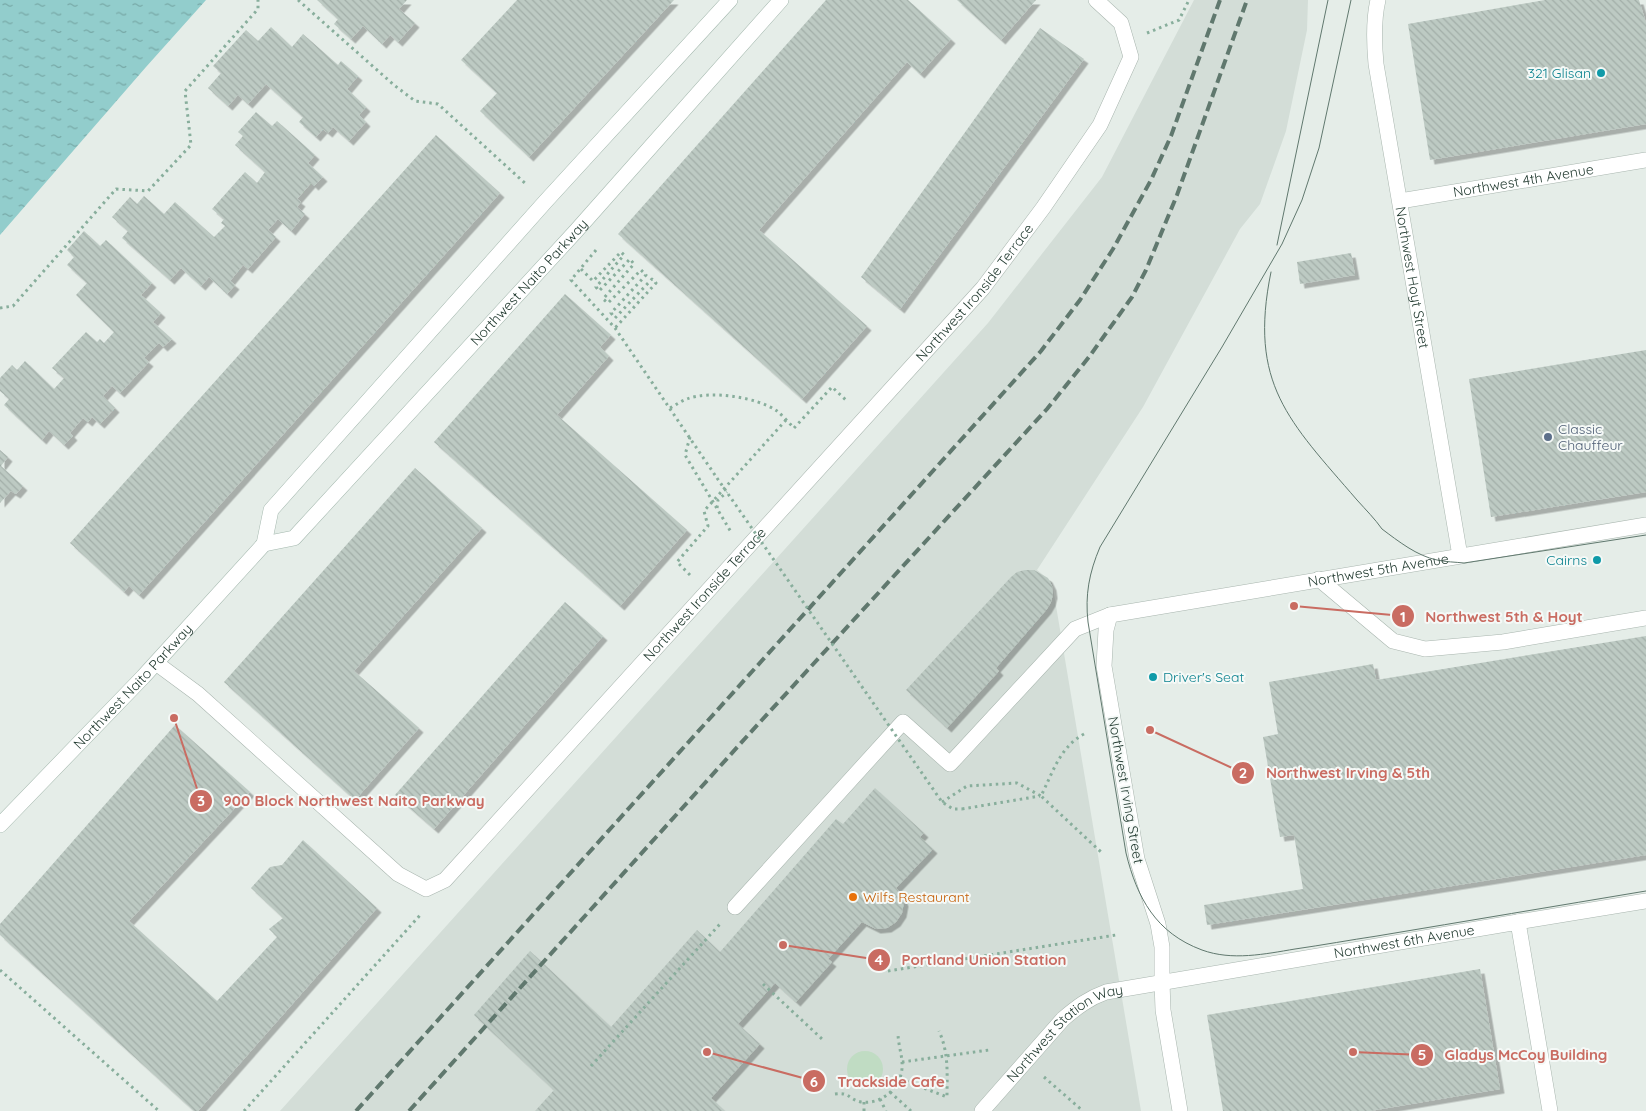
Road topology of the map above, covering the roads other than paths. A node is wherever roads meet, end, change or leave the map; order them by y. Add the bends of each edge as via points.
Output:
1 (730, 0) edge
2 (781, 0) edge
3 (1096, 0) edge
4 (1378, 0) edge
5 (1646, 160) edge
6 (1400, 201) junction
7 (1646, 525) edge
8 (264, 544) junction
9 (1460, 556) junction
10 (1319, 579) junction
11 (1110, 615) junction
12 (1646, 618) edge
13 (156, 663) junction
14 (0, 825) edge
15 (1646, 901) edge
16 (735, 907) road end
17 (1518, 922) junction
18 (1162, 982) junction
19 (982, 1111) edge
20 (1180, 1111) edge
21 (1550, 1111) edge

1 - 8 street via 271,510
2 - 8 street, Northwest Naito Parkway via 576,231 294,538
3 - 13 street, Northwest Ironside Terrace via 1121,23 1131,57 1100,125 1043,208 983,288 445,880 426,889 398,874 198,694
4 - 6 street, Northwest Hoyt Street via 1374,42 1376,64
5 - 6 street, Northwest 4th Avenue
6 - 9 street, Northwest Hoyt Street
7 - 9 street, Northwest 5th Avenue
8 - 13 street, Northwest Naito Parkway
9 - 10 street, Northwest 5th Avenue
10 - 11 street, Northwest 5th Avenue
10 - 12 street via 1393,641 1425,649 1503,642
11 - 16 street, Northwest 5th Avenue via 1075,629 950,764 903,722
11 - 18 street, Northwest Irving Street via 1104,666 1137,859 1158,924
13 - 14 street, Northwest Naito Parkway
15 - 17 street, Northwest 6th Avenue
17 - 18 street, Northwest 6th Avenue
17 - 21 street
18 - 19 street, Northwest Station Way via 1106,992 1077,1006
18 - 20 street, Northwest Irving Street via 1163,1010

